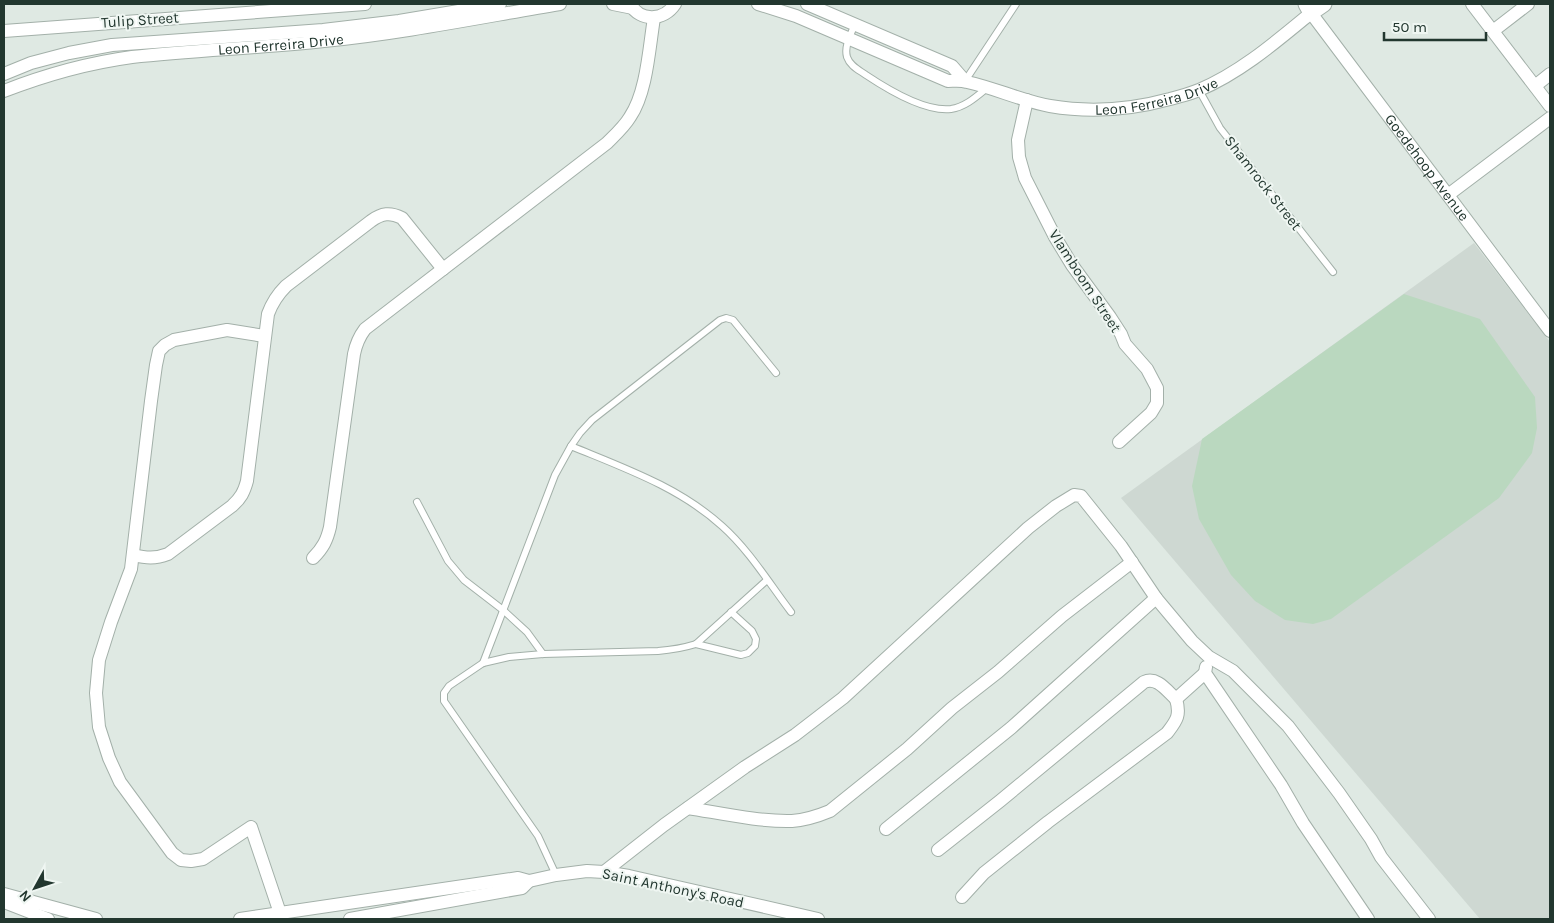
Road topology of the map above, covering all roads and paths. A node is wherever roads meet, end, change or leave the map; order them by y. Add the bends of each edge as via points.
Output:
1 (365, 4) edge
2 (500, 4) edge
3 (560, 4) edge
4 (613, 4) edge
5 (676, 4) edge
6 (758, 4) edge
7 (807, 4) edge
8 (1016, 4) edge
9 (1324, 4) edge
10 (1472, 4) edge
11 (1528, 4) edge
12 (632, 6) edge
13 (1308, 8) edge
14 (654, 18) junction
15 (855, 24) junction
16 (4, 31) edge
17 (1493, 31) junction
18 (848, 38) junction
19 (4, 74) edge
20 (1550, 74) edge
21 (965, 81) junction
22 (1535, 86) junction
23 (987, 88) junction
24 (4, 89) edge
25 (1199, 90) junction
26 (1027, 100) junction
27 (1550, 106) edge
28 (1550, 118) edge
29 (1448, 195) junction
30 (443, 269) junction
31 (1333, 272) dead end
32 (1550, 331) edge
33 (264, 336) junction
34 (776, 373) dead end
35 (1118, 442) dead end
36 (571, 446) junction
37 (416, 502) dead end
38 (133, 556) junction
39 (313, 558) dead end
40 (1132, 562) junction
41 (767, 580) junction
42 (1156, 598) junction
43 (503, 610) junction
44 (731, 612) junction
45 (791, 612) dead end
46 (696, 644) junction
47 (543, 654) junction
48 (1209, 657) junction
49 (482, 663) junction
50 (1205, 673) junction
51 (1176, 699) junction
52 (688, 808) junction
53 (886, 829) dead end
54 (938, 850) dead end
55 (604, 872) junction
56 (556, 875) junction
57 (529, 881) junction
58 (4, 894) edge
59 (962, 898) dead end
60 (4, 902) edge
61 (281, 916) edge
62 (48, 919) edge
63 (96, 919) edge
64 (240, 919) edge
65 (350, 919) edge
66 (818, 919) edge
67 (1368, 919) edge
68 (1429, 919) edge

1 - 16 street, Tulip Street
2 - 19 street, Leon Ferreira Drive via 323,30 112,45 31,63
3 - 24 street, Leon Ferreira Drive via 388,34 131,58 67,70
4 - 12 street
5 - 14 street via 669,12
6 - 18 street, Leon Ferreira Drive
7 - 15 street, Leon Ferreira Drive
8 - 21 lane
9 - 13 street, Leon Ferreira Drive
10 - 17 street
11 - 17 street
12 - 14 street via 639,14
13 - 25 street, Leon Ferreira Drive via 1280,38 1237,69
13 - 29 street, Goedehoop Avenue
14 - 30 street via 639,100 621,129
15 - 18 lane
15 - 21 street, Leon Ferreira Drive via 952,66
17 - 22 street
18 - 21 street, Leon Ferreira Drive via 948,81
18 - 23 lane via 846,55 850,64 890,91 928,107 959,108
20 - 22 street
21 - 23 street, Leon Ferreira Drive
22 - 27 street
23 - 26 street, Leon Ferreira Drive
25 - 26 street, Leon Ferreira Drive via 1113,110 1072,109
25 - 31 lane, Shamrock Street via 1220,128
26 - 35 street, Vlamboom Street via 1018,140 1025,178 1072,265 1110,317 1125,344 1147,369 1156,388 1157,404
28 - 29 street
29 - 32 street, Goedehoop Avenue
30 - 33 street via 402,218 393,214 377,216 286,286 271,305
30 - 39 street via 365,329 355,345 328,538
33 - 38 street via 244,492 239,500 168,554 150,559
33 - 38 street via 227,330 174,340 159,351
34 - 36 lane via 733,320 720,320 592,420
36 - 41 lane via 666,486 685,498 732,537
36 - 43 lane via 555,475
37 - 43 lane via 448,561 464,580
38 - 61 street via 99,660 98,718 109,758 120,782 172,854 182,860 203,859 251,827
40 - 42 street
40 - 52 street via 1062,616 830,811 793,821
40 - 52 street via 1081,496 1074,495 1028,528 843,698
41 - 44 lane
41 - 45 lane
42 - 48 street
42 - 53 street via 1011,728
43 - 47 lane via 527,632
43 - 49 lane
44 - 46 lane
44 - 46 lane via 756,638 755,646 748,653 741,655
46 - 47 lane via 675,650
47 - 49 lane
48 - 50 street
48 - 68 street via 1233,671 1288,726
49 - 56 lane via 449,686 444,693 444,701 538,836
50 - 51 street
50 - 67 street
51 - 54 street via 1158,683 1144,682
51 - 59 street via 1179,713 1167,733 1048,822 991,868
52 - 55 street
55 - 56 street, Saint Anthony's Road
55 - 66 street, Saint Anthony's Road
56 - 57 street, Saint Anthony's Road
57 - 61 street via 518,878
57 - 65 street via 522,888
58 - 63 street
60 - 62 street
61 - 64 street

